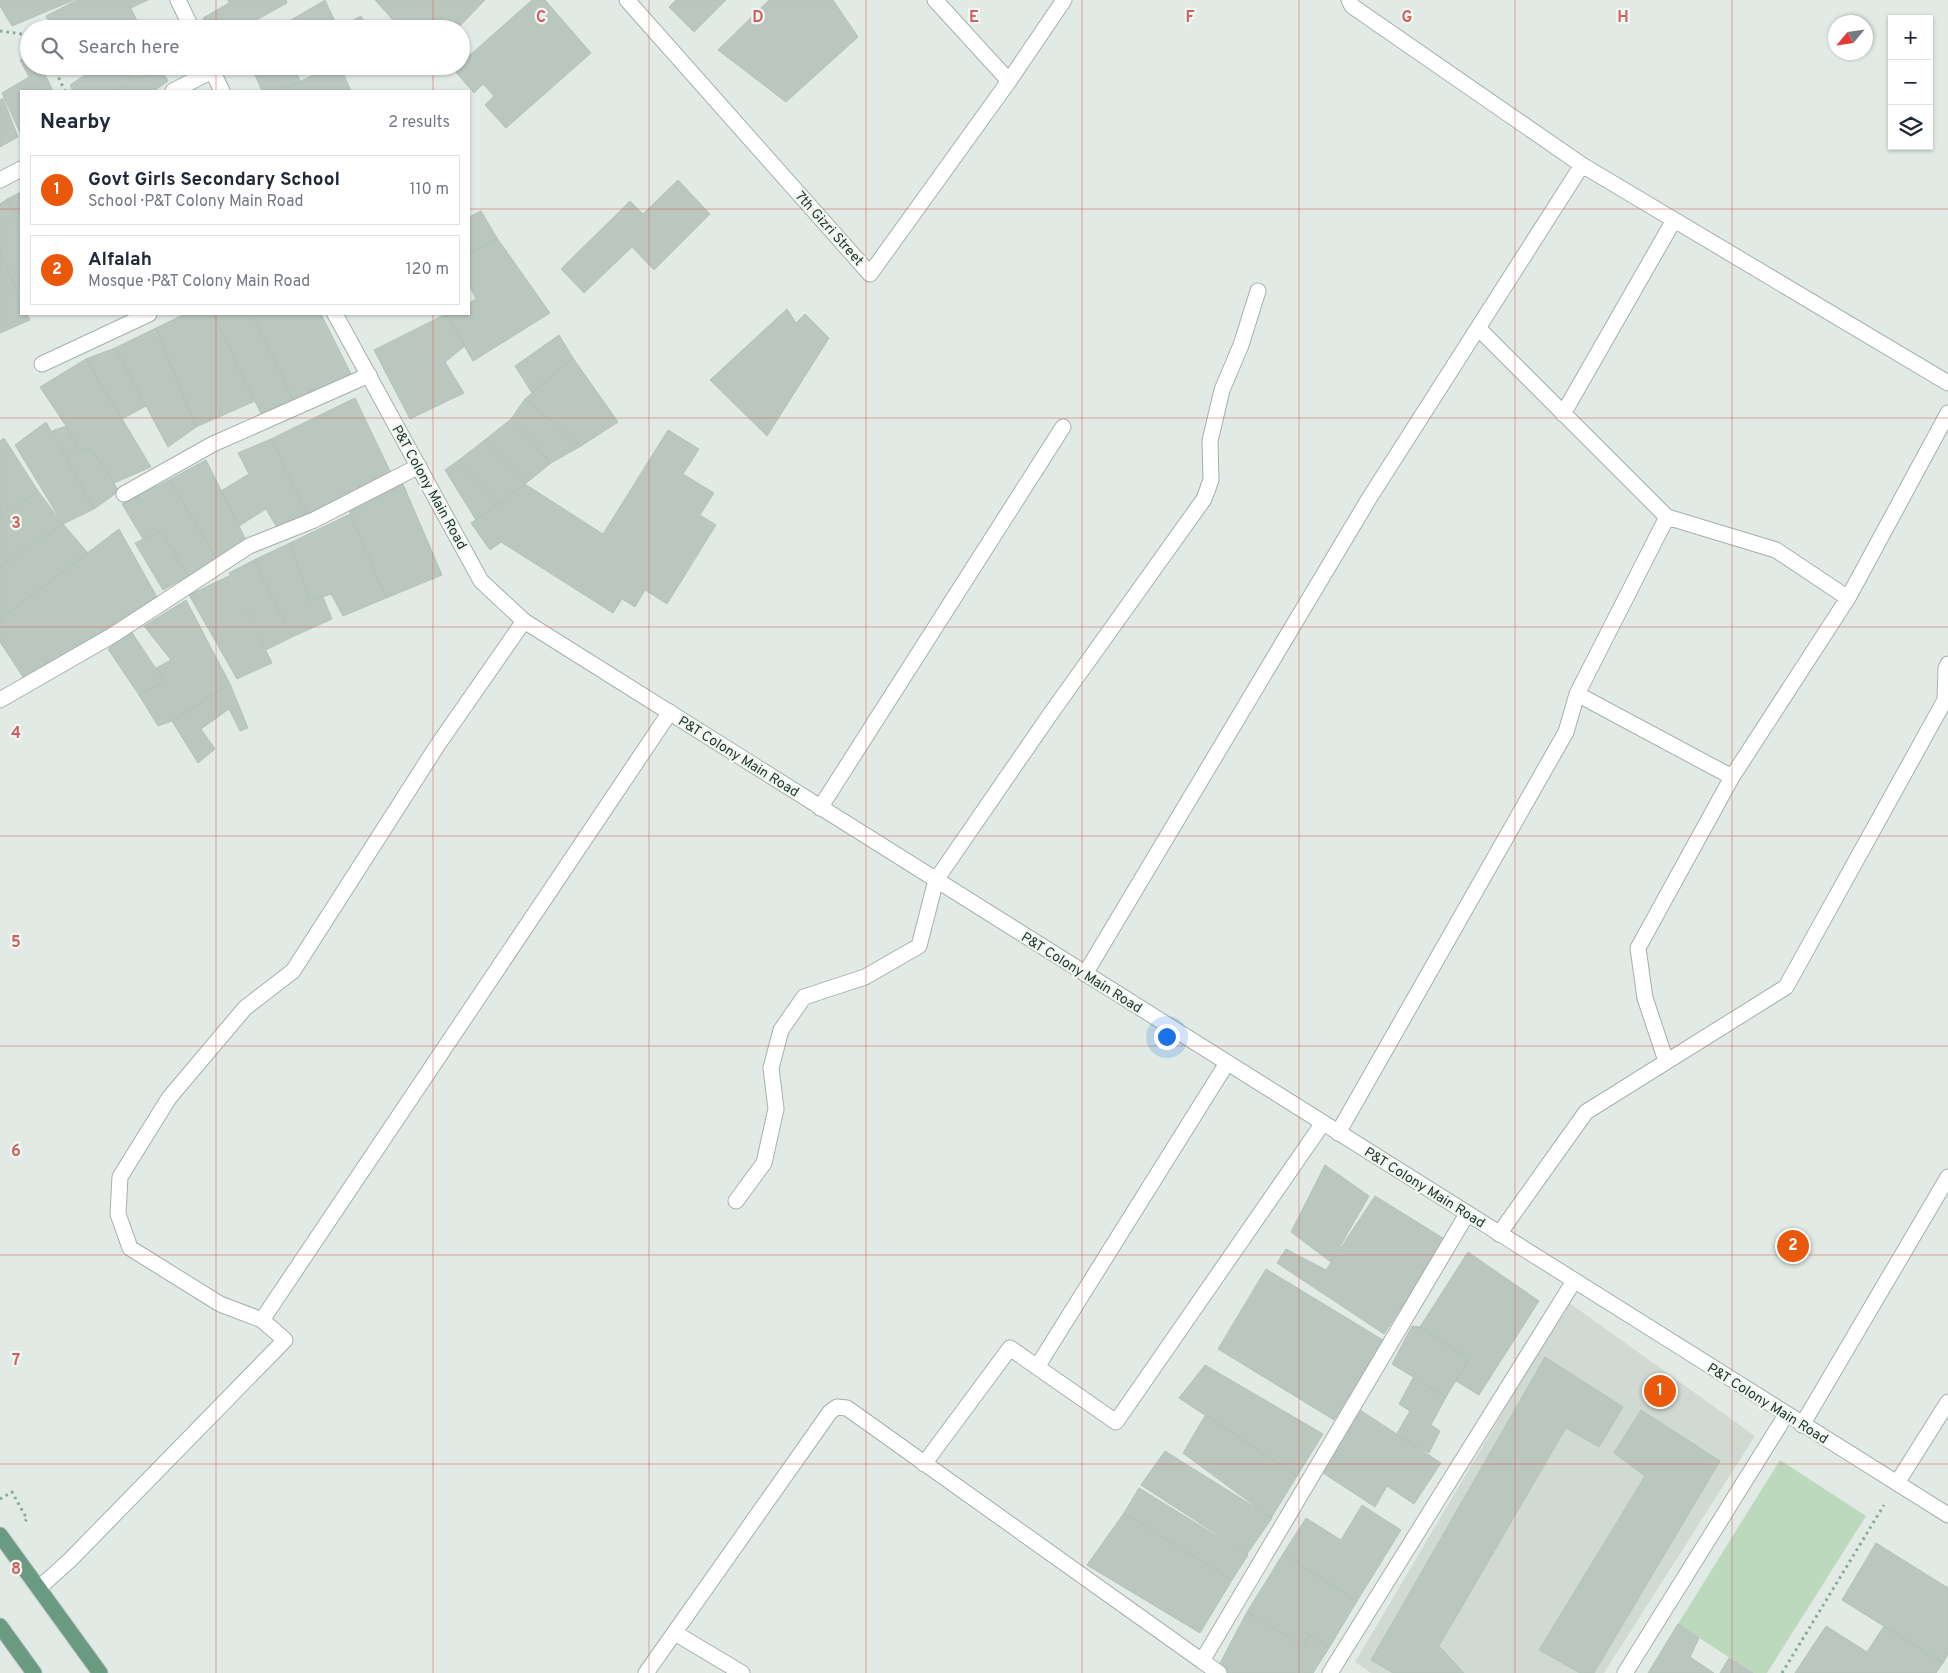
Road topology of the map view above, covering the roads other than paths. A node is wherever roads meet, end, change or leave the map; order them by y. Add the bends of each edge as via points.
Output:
1 (178, 0) edge
2 (627, 0) edge
3 (935, 0) edge
4 (1064, 0) edge
5 (1349, 0) edge
6 (188, 20) edge
7 (201, 75) edge
8 (214, 75) edge
9 (1009, 81) junction
10 (175, 90) edge
11 (222, 90) edge
12 (1582, 165) junction
13 (20, 170) edge
14 (0, 180) edge
15 (1674, 220) junction
16 (1258, 291) dead end
17 (147, 315) edge
18 (337, 315) edge
19 (1478, 328) junction
20 (42, 364) dead end
21 (369, 375) junction
22 (1948, 383) edge
23 (1948, 413) edge
24 (1563, 414) junction
25 (1062, 427) dead end
26 (419, 466) junction
27 (124, 494) dead end
28 (1667, 517) junction
29 (1848, 598) junction
30 (524, 621) junction
31 (1948, 664) edge
32 (1577, 694) junction
33 (0, 700) edge
34 (670, 712) junction
35 (1732, 778) junction
36 (820, 808) junction
37 (936, 880) junction
38 (1085, 974) junction
39 (1666, 1061) junction
40 (1227, 1063) junction
41 (1323, 1123) junction
42 (1338, 1133) junction
43 (1948, 1177) edge
44 (736, 1201) dead end
45 (1467, 1214) junction
46 (1499, 1234) junction
47 (1574, 1281) junction
48 (262, 1320) junction
49 (1037, 1366) junction
50 (1948, 1402) edge
51 (1786, 1415) junction
52 (1802, 1425) junction
53 (924, 1464) junction
54 (1897, 1483) junction
55 (1948, 1515) edge
56 (0, 1535) edge
57 (40, 1587) junction
58 (0, 1626) edge
59 (675, 1633) junction
60 (1202, 1661) junction
61 (34, 1673) edge
62 (100, 1673) edge
63 (646, 1673) edge
64 (742, 1673) edge
65 (1219, 1673) edge
66 (1330, 1673) edge
67 (1625, 1673) edge

1 - 6 street
2 - 9 street, 7th Gizri Street via 870,274
3 - 9 street
4 - 9 street, 7th Gizri Street
5 - 12 street via 1352,6
7 - 10 street
8 - 11 street
12 - 15 street
12 - 19 street
13 - 14 street
15 - 22 street
15 - 24 street
16 - 37 street via 1222,390 1210,440 1212,473 1204,499
17 - 20 street
18 - 21 street, P&T Colony Main Road
19 - 24 street
19 - 38 street via 1370,497
21 - 26 street, P&T Colony Main Road
21 - 27 street via 213,444
23 - 29 street
24 - 28 street
25 - 36 street
26 - 30 street, P&T Colony Main Road via 481,581
26 - 33 street via 314,520 249,546 113,635
28 - 29 street via 1776,550
28 - 32 street
29 - 35 street
30 - 34 street, P&T Colony Main Road
30 - 48 street via 437,746 293,971 245,1008 169,1098 120,1177 118,1214 130,1248 220,1304
31 - 39 street via 1945,700 1786,987
32 - 35 street
32 - 42 street via 1566,732
34 - 36 street, P&T Colony Main Road
34 - 48 street
35 - 39 street via 1638,948 1646,998
36 - 37 street, P&T Colony Main Road
37 - 38 street, P&T Colony Main Road
37 - 44 street via 919,946 864,977 804,997 780,1030 771,1068 776,1109 764,1163
38 - 40 street, P&T Colony Main Road
39 - 46 street via 1586,1112
40 - 41 street, P&T Colony Main Road
40 - 49 street
41 - 42 street, P&T Colony Main Road
41 - 49 street via 1116,1422
42 - 45 street, P&T Colony Main Road
43 - 52 street
45 - 46 street, P&T Colony Main Road
45 - 60 street
46 - 47 street, P&T Colony Main Road
47 - 51 street, P&T Colony Main Road
47 - 66 street
48 - 57 street via 285,1340
49 - 53 street via 1010,1348
50 - 54 street
51 - 52 street, P&T Colony Main Road
51 - 67 street
52 - 54 street, P&T Colony Main Road
53 - 59 street via 847,1408 838,1407 830,1412
53 - 60 street
54 - 55 street, P&T Colony Main Road
56 - 57 main road
57 - 62 main road
58 - 61 main road
59 - 63 street
59 - 64 street
60 - 65 street

